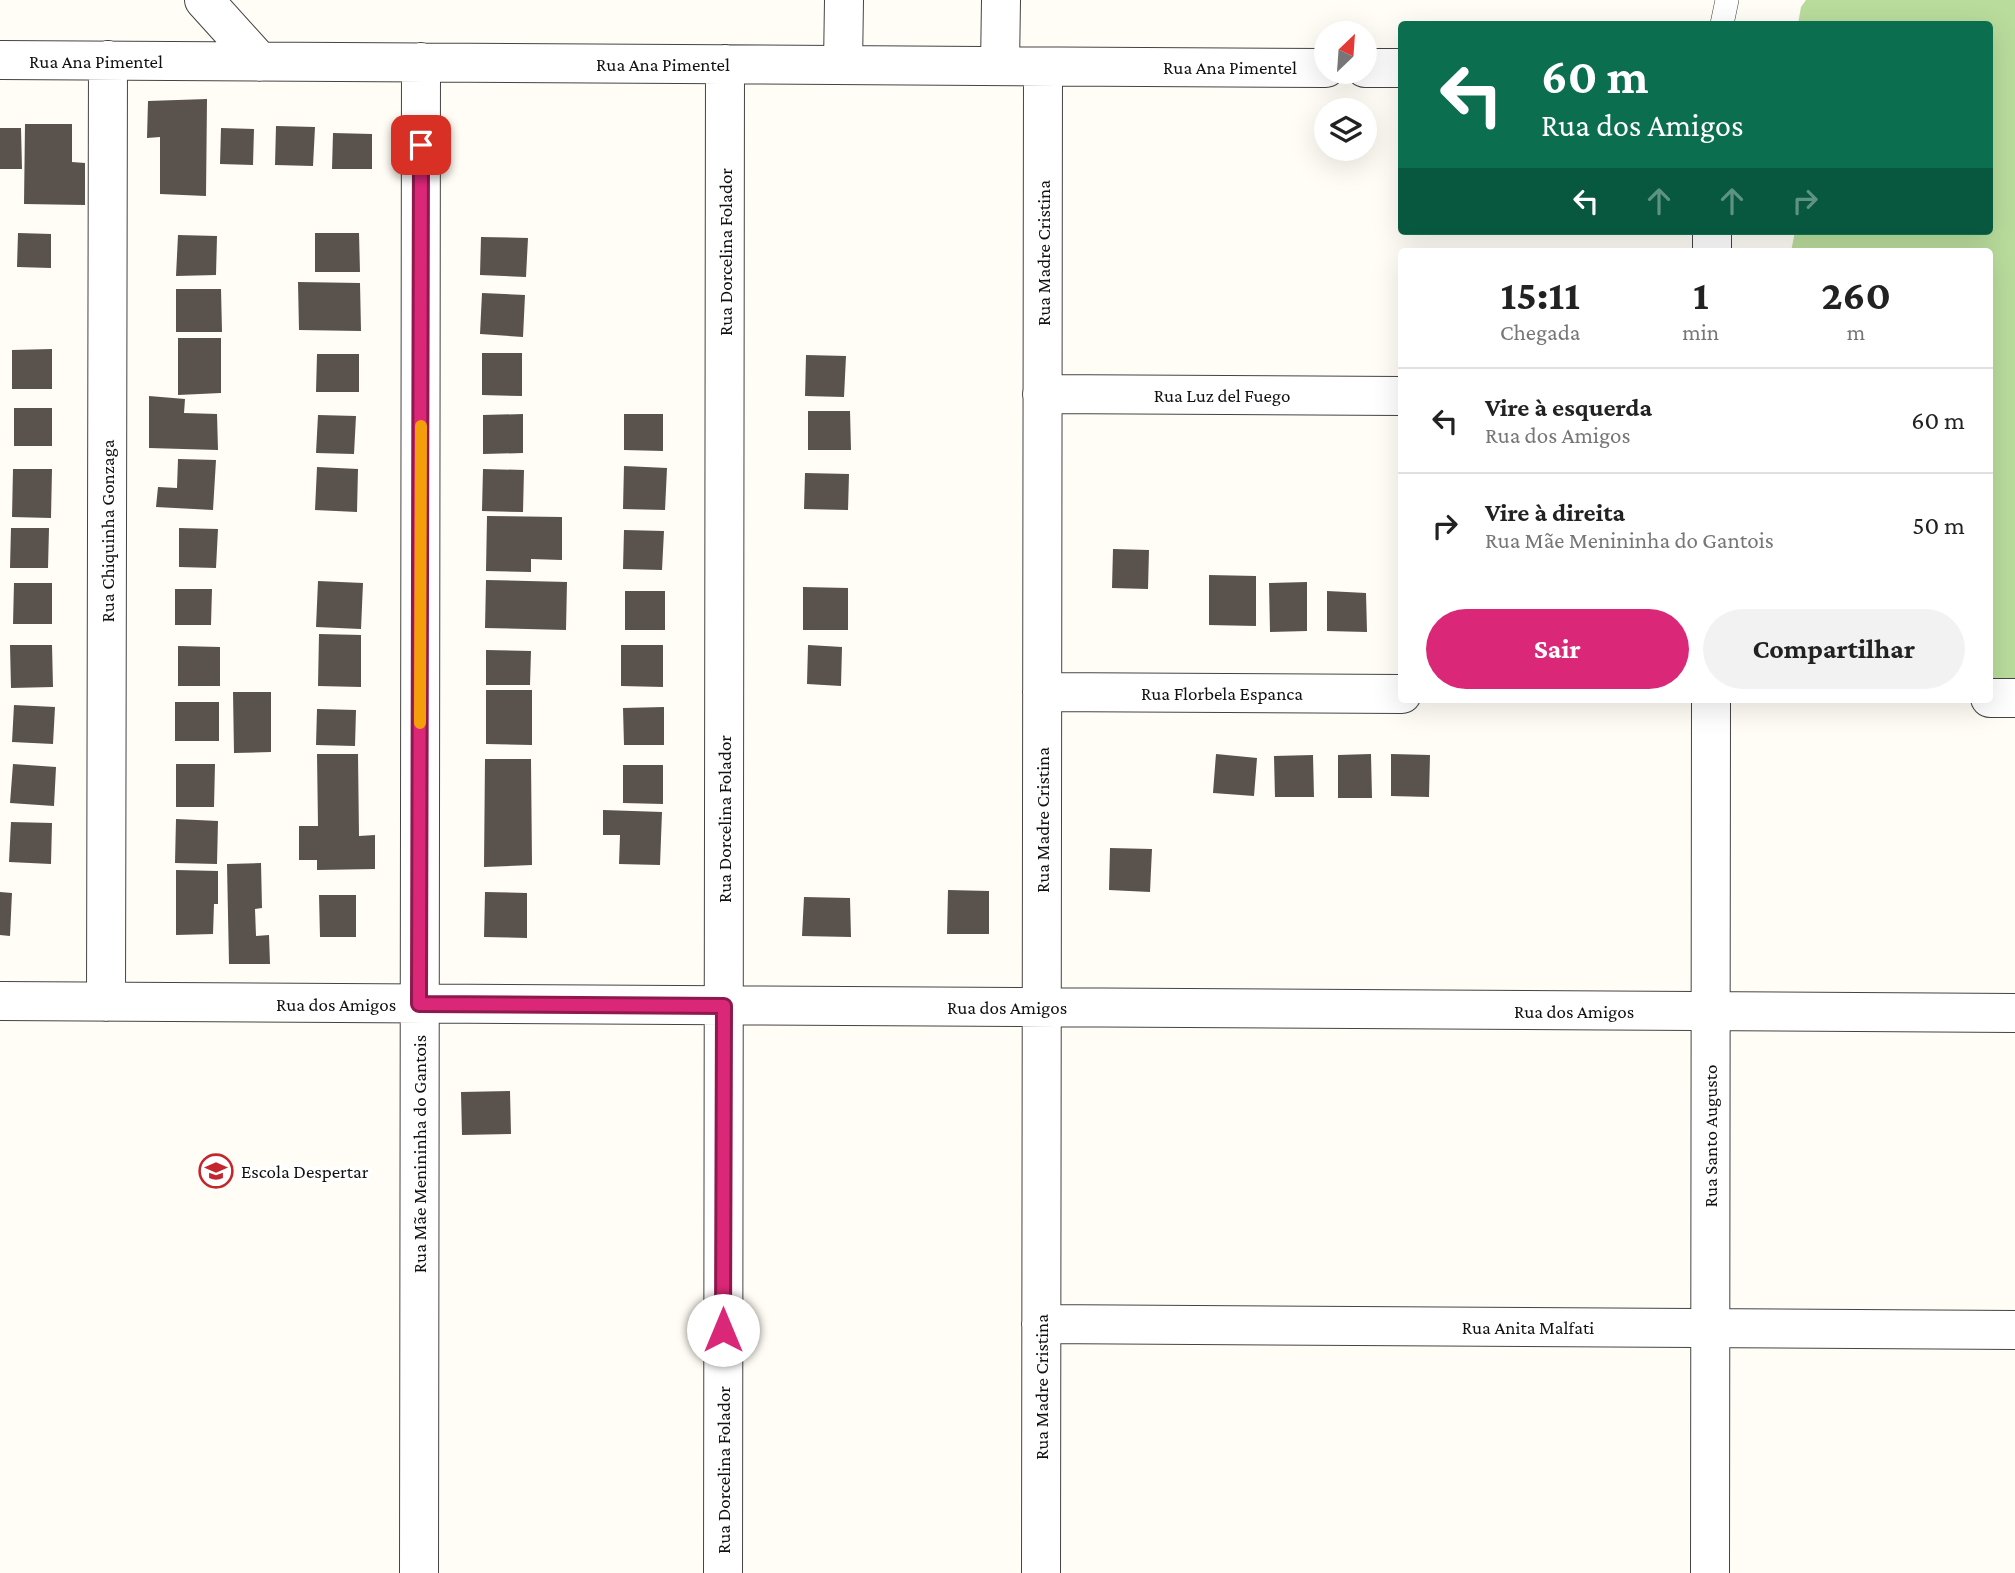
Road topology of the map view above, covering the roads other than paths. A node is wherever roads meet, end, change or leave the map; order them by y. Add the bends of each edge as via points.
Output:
1 (204, 0) edge
2 (844, 0) edge
3 (1001, 0) edge
4 (1727, 0) edge
5 (1723, 21) edge
6 (0, 60) edge
7 (108, 60) junction
8 (260, 62) junction
9 (421, 62) junction
10 (725, 64) junction
11 (843, 65) junction
12 (1000, 66) junction
13 (1043, 66) junction
14 (1314, 68) edge
15 (1377, 68) edge
16 (1398, 68) edge
17 (1042, 394) junction
18 (1398, 396) edge
19 (1042, 692) junction
20 (1398, 694) edge
21 (1993, 698) edge
22 (2015, 698) edge
23 (1711, 703) edge
24 (0, 1001) edge
25 (106, 1002) junction
26 (419, 1004) junction
27 (724, 1006) junction
28 (1041, 1007) junction
29 (1710, 1012) junction
30 (2015, 1013) edge
31 (1041, 1324) junction
32 (1710, 1328) junction
33 (2015, 1330) edge
34 (419, 1573) edge
35 (723, 1573) edge
36 (1041, 1573) edge
37 (1710, 1573) edge

1 - 8 street
2 - 11 street
3 - 12 street
4 - 5 lane
6 - 7 street, Rua Ana Pimentel
7 - 8 street, Rua Ana Pimentel
7 - 25 street, Rua Chiquinha Gonzaga
8 - 9 street, Rua Ana Pimentel
9 - 10 street, Rua Ana Pimentel
9 - 26 street, Rua Mãe Menininha do Gantois
10 - 11 street, Rua Ana Pimentel
10 - 27 street, Rua Dorcelina Folador
11 - 12 street, Rua Ana Pimentel
12 - 13 street, Rua Ana Pimentel
13 - 14 street, Rua Ana Pimentel
13 - 17 street, Rua Madre Cristina
15 - 16 street
17 - 18 street, Rua Luz del Fuego
17 - 19 street, Rua Madre Cristina
19 - 20 street, Rua Florbela Espanca
19 - 28 street, Rua Madre Cristina
21 - 22 street
23 - 29 street, Rua Santo Augusto
24 - 25 street, Rua dos Amigos
25 - 26 street, Rua dos Amigos
26 - 27 street, Rua dos Amigos
26 - 34 street, Rua Mãe Menininha do Gantois
27 - 28 street, Rua dos Amigos
27 - 35 street, Rua Dorcelina Folador
28 - 29 street, Rua dos Amigos
28 - 31 street, Rua Madre Cristina
29 - 30 street, Rua dos Amigos
29 - 32 street, Rua Santo Augusto
31 - 32 street, Rua Anita Malfati
31 - 36 street, Rua Madre Cristina
32 - 33 street, Rua Anita Malfati
32 - 37 street, Rua Santo Augusto

